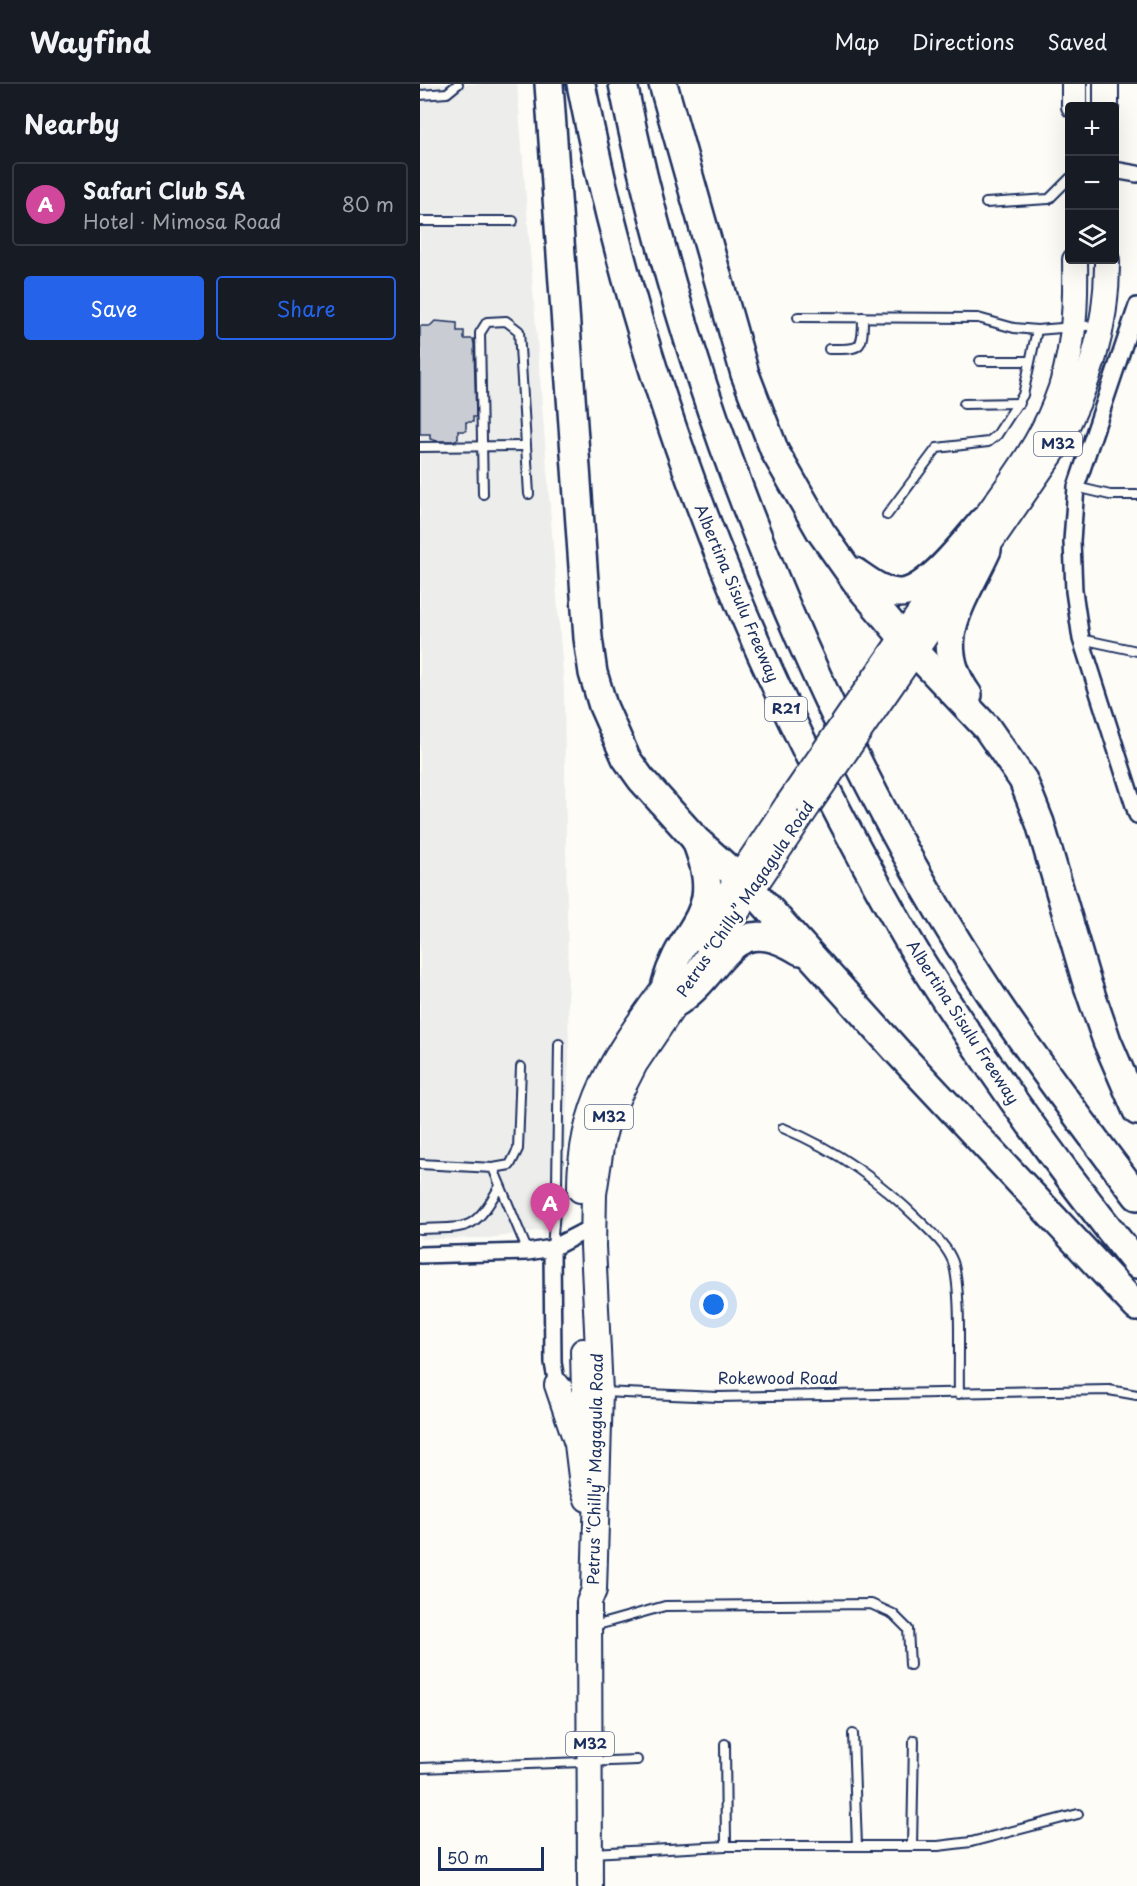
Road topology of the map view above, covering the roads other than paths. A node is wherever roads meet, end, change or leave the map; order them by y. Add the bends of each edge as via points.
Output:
1 (458, 84) edge
2 (549, 84) edge
3 (581, 84) edge
4 (623, 84) edge
5 (663, 84) edge
6 (1074, 84) edge
7 (1106, 84) edge
8 (420, 95) edge
9 (1074, 102) edge
10 (1106, 102) edge
11 (1119, 171) edge
12 (1137, 174) edge
13 (1065, 183) edge
14 (986, 202) dead end
15 (513, 221) dead end
16 (420, 222) edge
17 (1076, 264) edge
18 (1107, 264) edge
19 (1137, 306) edge
20 (798, 317) dead end
21 (863, 317) junction
22 (1103, 325) junction
23 (1074, 326) junction
24 (1036, 330) junction
25 (829, 349) dead end
26 (980, 361) dead end
27 (1030, 361) junction
28 (1020, 403) junction
29 (964, 404) dead end
30 (526, 446) junction
31 (420, 447) edge
32 (483, 447) junction
33 (1076, 487) junction
34 (483, 494) dead end
35 (529, 494) dead end
36 (1137, 495) edge
37 (887, 514) dead end
38 (983, 521) junction
39 (987, 550) junction
40 (844, 565) junction
41 (1081, 639) junction
42 (908, 645) junction
43 (1137, 651) edge
44 (987, 728) junction
45 (1137, 815) edge
46 (696, 840) junction
47 (746, 883) junction
48 (816, 961) junction
49 (670, 994) junction
50 (559, 1044) dead end
51 (521, 1067) dead end
52 (1137, 1111) edge
53 (783, 1128) dead end
54 (420, 1164) edge
55 (493, 1168) junction
56 (500, 1186) junction
57 (1137, 1196) edge
58 (420, 1229) edge
59 (581, 1233) junction
60 (552, 1248) junction
61 (528, 1252) junction
62 (420, 1255) edge
63 (1137, 1264) edge
64 (1137, 1307) edge
65 (557, 1385) junction
66 (592, 1392) junction
67 (959, 1394) junction
68 (1137, 1395) edge
69 (587, 1499) junction
70 (589, 1602) junction
71 (589, 1627) junction
72 (910, 1665) dead end
73 (853, 1734) dead end
74 (914, 1740) dead end
75 (725, 1744) dead end
76 (636, 1760) dead end
77 (590, 1761) junction
78 (420, 1768) edge
79 (1078, 1814) dead end
80 (726, 1846) junction
81 (857, 1846) junction
82 (912, 1846) junction
83 (590, 1853) junction
84 (590, 1886) edge

1 - 8 lane via 447,93
2 - 46 highway via 581,561 593,673 626,758
3 - 63 highway, Albertina Sisulu Freeway / R21 via 623,264 681,455 742,615 804,747 872,877 925,967 1076,1188
4 - 57 highway, R21 via 667,272 710,412 757,539 834,715 894,833 997,1004
5 - 40 highway via 711,261 760,418 795,491
6 - 9 main road
7 - 10 main road
11 - 12 street
13 - 14 lane via 1049,199
15 - 16 lane
17 - 23 main road, Petrus “Chilly” Magagula Road / M32
18 - 22 main road, Petrus “Chilly” Magagula Road / M32
19 - 33 street
20 - 21 lane
21 - 24 lane via 978,318
21 - 25 lane via 860,346
22 - 23 lane
22 - 39 main road, Petrus “Chilly” Magagula Road / M32 via 1090,378 1074,415
23 - 24 lane
23 - 38 main road, Petrus “Chilly” Magagula Road / M32 via 1068,364 1055,405
24 - 27 lane
26 - 27 lane
27 - 28 lane
28 - 29 lane
28 - 37 lane via 988,442 937,448
30 - 32 lane
30 - 32 lane via 519,331 506,321 487,322 480,333
30 - 35 lane
31 - 32 lane
32 - 34 lane
33 - 36 lane via 1110,495
33 - 41 street via 1072,541
38 - 40 highway via 929,579 909,592 888,591
38 - 42 main road, Petrus “Chilly” Magagula Road / M32
39 - 42 main road, Petrus “Chilly” Magagula Road / M32
39 - 44 highway via 953,620 948,643 959,682
40 - 42 highway
41 - 43 lane
41 - 45 street
42 - 44 highway
42 - 47 main road, Petrus “Chilly” Magagula Road / M32, bridge
44 - 52 highway via 1032,799 1086,980
46 - 47 highway
46 - 49 highway via 707,872 708,898 670,969
47 - 48 highway
47 - 49 main road, Petrus “Chilly” Magagula Road / M32
48 - 49 highway via 778,939 745,938 727,949 694,988
48 - 64 highway
49 - 59 main road, Petrus “Chilly” Magagula Road / M32 via 621,1048 593,1103 580,1168
49 - 66 main road, Petrus “Chilly” Magagula Road / M32 via 609,1115 596,1167
50 - 60 lane
51 - 55 lane via 519,1149 510,1165
53 - 67 lane via 852,1162 894,1195 942,1243 953,1263 956,1283
54 - 55 lane
55 - 56 lane
56 - 58 lane via 475,1223
56 - 61 lane
59 - 60 street
59 - 66 main road, Petrus “Chilly” Magagula Road / M32
60 - 61 street
60 - 65 street via 553,1363
61 - 62 street
65 - 66 street, Rokewood Road
65 - 69 main road via 577,1444
66 - 67 lane, Rokewood Road via 718,1397
66 - 69 main road, Petrus “Chilly” Magagula Road / M32
66 - 70 main road, Petrus “Chilly” Magagula Road / M32 via 594,1590
67 - 68 lane, Rokewood Road via 1109,1390
69 - 70 main road, Petrus “Chilly” Magagula Road / M32 via 585,1592
70 - 71 main road, Petrus “Chilly” Magagula Road / M32
71 - 72 lane via 665,1606 871,1604 893,1614 908,1629
71 - 77 main road, Petrus “Chilly” Magagula Road / M32
73 - 81 lane
74 - 82 lane
75 - 80 lane
76 - 77 lane
77 - 78 lane
77 - 83 main road, Petrus “Chilly” Magagula Road / M32
79 - 82 lane via 971,1842
80 - 81 lane
80 - 83 lane
81 - 82 lane
83 - 84 main road, Petrus “Chilly” Magagula Road / M32

